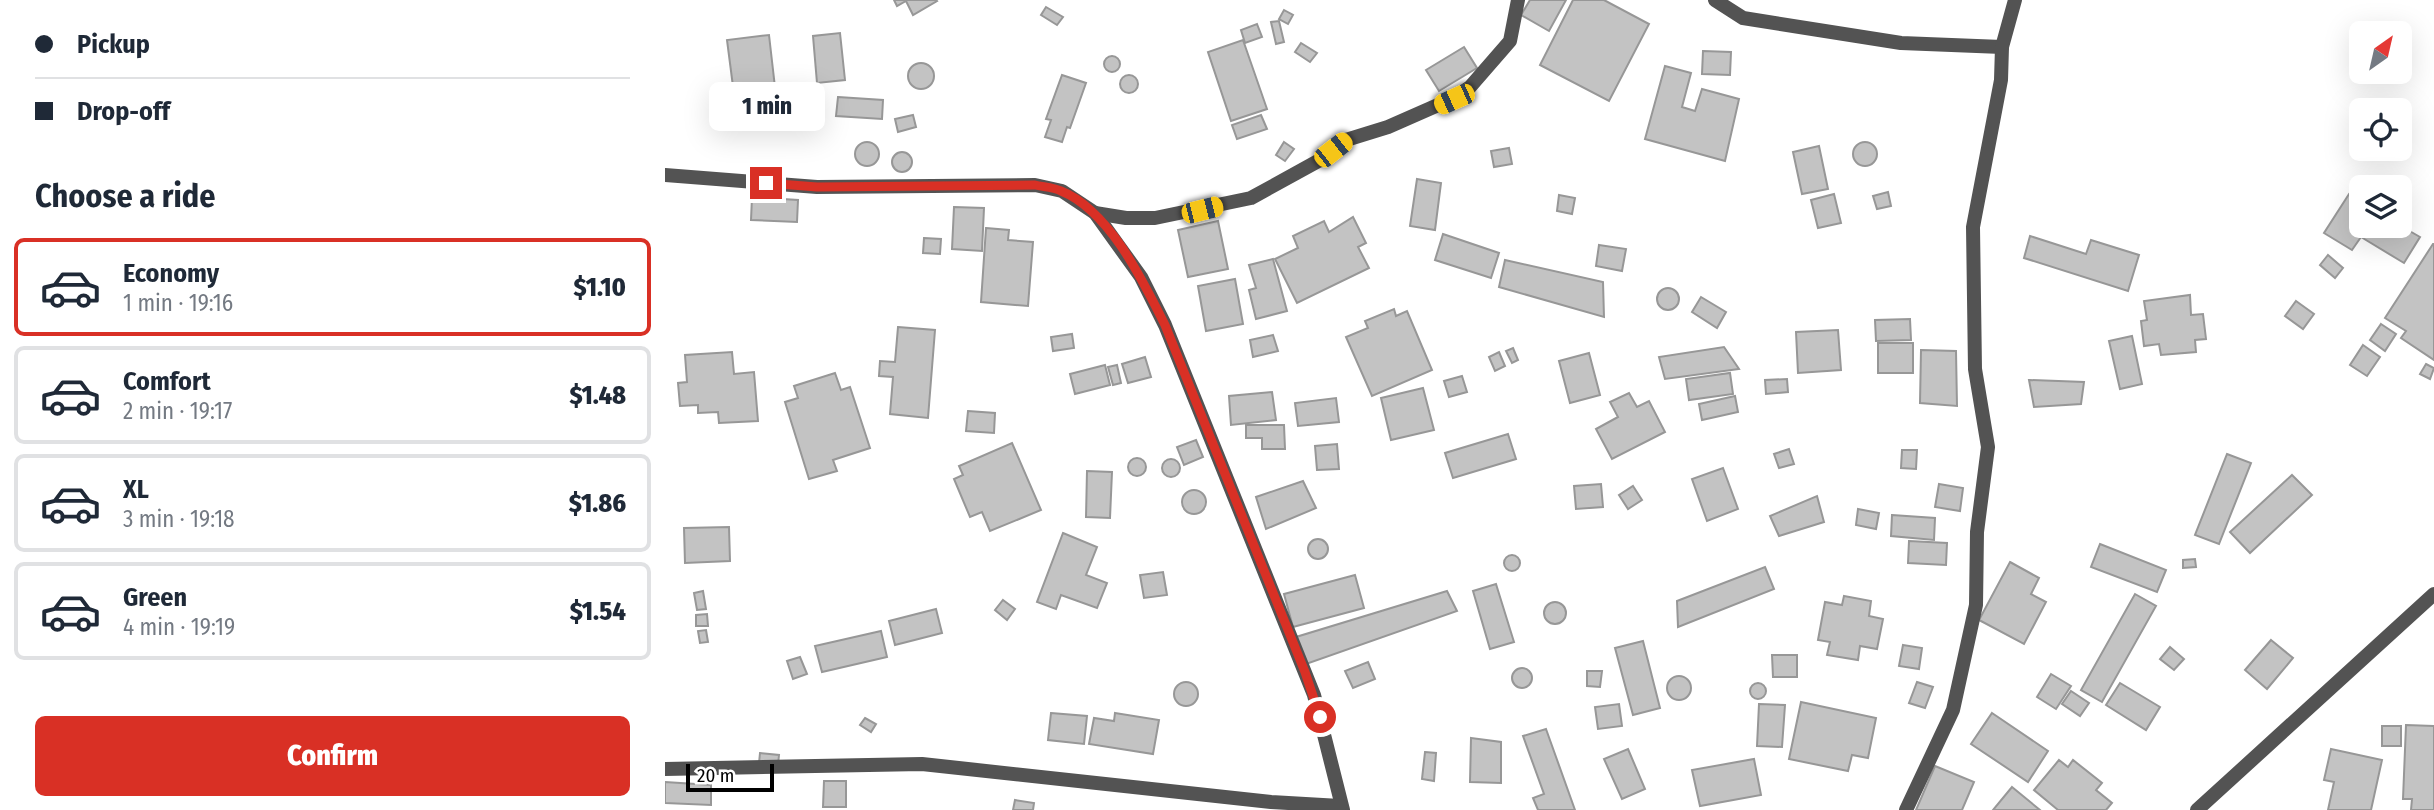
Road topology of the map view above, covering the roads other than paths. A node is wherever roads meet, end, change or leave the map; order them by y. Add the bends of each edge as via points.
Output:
1 (1518, 0) edge
2 (1715, 0) edge
3 (2015, 0) edge
4 (2002, 47) junction
5 (665, 175) edge
6 (1095, 213) junction
7 (2434, 594) edge
8 (665, 769) edge
9 (1342, 808) edge
10 (1906, 810) edge
11 (2197, 810) edge

1 - 6 street via 1510,41 1454,99 1346,140 1320,160 1251,198 1155,218
2 - 4 street via 1743,19 1901,43
3 - 4 street
4 - 10 street via 2001,80 1973,227 1975,369 1988,447 1977,532 1976,605 1953,709
5 - 6 street via 817,187 1035,185 1062,191
6 - 9 street via 1141,277 1191,387 1314,695
7 - 11 street
8 - 9 street via 922,764

